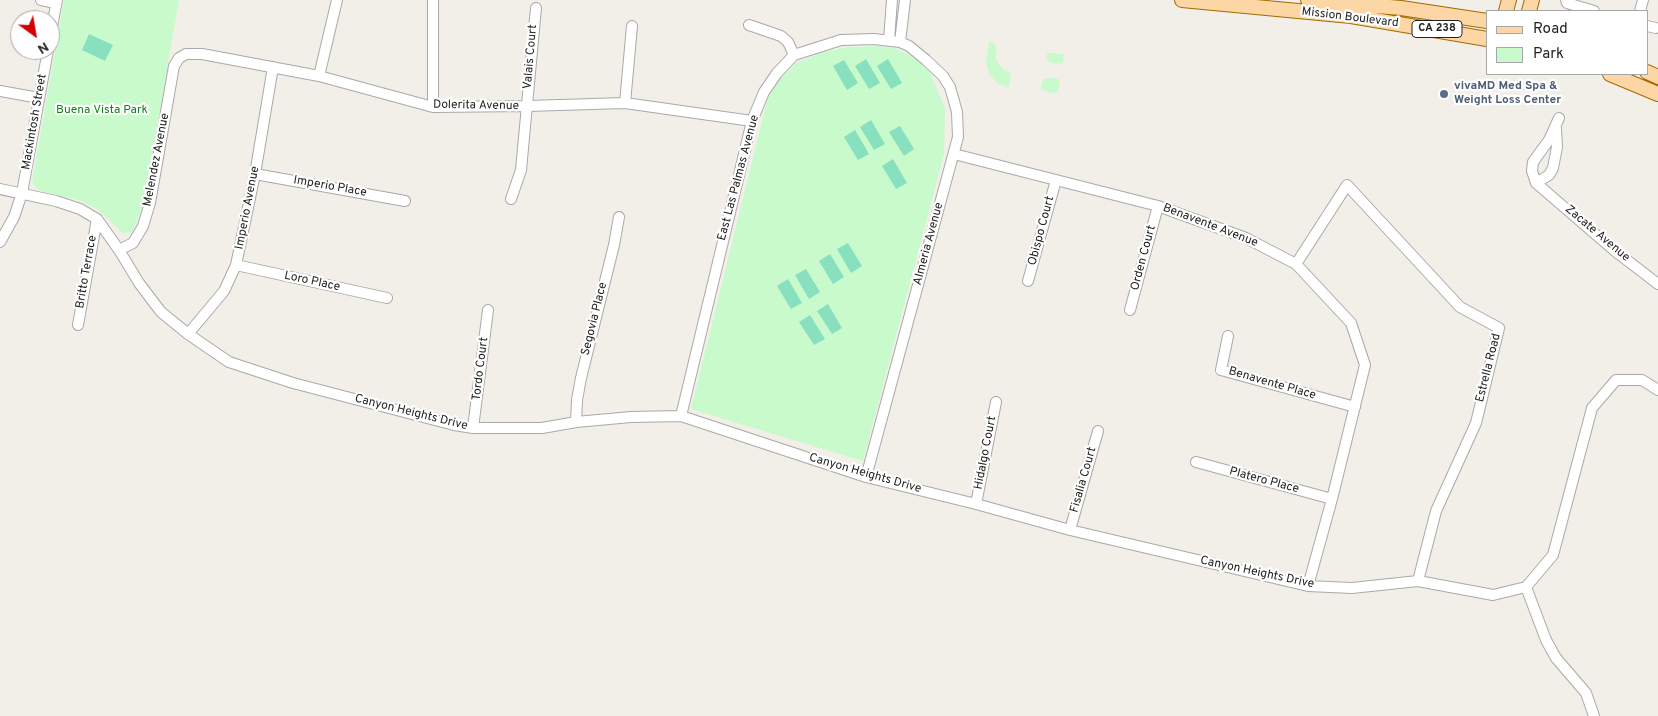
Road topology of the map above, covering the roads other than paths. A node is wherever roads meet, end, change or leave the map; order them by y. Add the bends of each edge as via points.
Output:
1 (41, 0) edge
2 (337, 0) edge
3 (433, 0) edge
4 (892, 0) edge
5 (905, 0) edge
6 (1182, 0) edge
7 (1308, 0) edge
8 (56, 1) edge
9 (1566, 2) edge
10 (536, 8) dead end
11 (1591, 10) edge
12 (1486, 21) edge
13 (749, 25) dead end
14 (632, 26) dead end
15 (1486, 39) edge
16 (894, 41) junction
17 (794, 55) junction
18 (46, 60) edge
19 (178, 60) joint
20 (273, 67) junction
21 (1612, 75) edge
22 (319, 76) junction
23 (0, 90) edge
24 (1658, 94) edge
25 (39, 98) junction
26 (625, 103) junction
27 (526, 106) junction
28 (433, 107) junction
29 (752, 121) junction
30 (954, 154) junction
31 (255, 174) junction
32 (1056, 180) junction
33 (1536, 184) junction
34 (0, 189) edge
35 (22, 193) junction
36 (405, 200) dead end
37 (511, 200) dead end
38 (1158, 206) junction
39 (619, 217) dead end
40 (97, 219) junction
41 (0, 242) edge
42 (119, 250) junction
43 (1296, 264) junction
44 (236, 265) junction
45 (1028, 281) dead end
46 (1658, 284) edge
47 (387, 298) dead end
48 (488, 310) dead end
49 (1130, 310) dead end
50 (78, 326) dead end
51 (188, 334) junction
52 (1228, 336) dead end
53 (1658, 390) edge
54 (996, 402) dead end
55 (1355, 407) junction
56 (681, 416) junction
57 (576, 422) junction
58 (473, 428) junction
59 (1098, 431) dead end
60 (1196, 462) dead end
61 (866, 477) junction
62 (1332, 499) junction
63 (976, 504) junction
64 (1070, 530) junction
65 (1418, 582) junction
66 (1308, 586) junction
67 (1526, 587) junction
68 (1594, 716) edge

1 - 8 street
2 - 22 street
3 - 28 street
4 - 16 street
5 - 16 street
6 - 15 main road, Mission Boulevard / CA 238 via 1351,16
7 - 12 main road, Mission Boulevard / CA 238 via 1401,8
9 - 11 street
10 - 27 street, Valais Court
13 - 17 street via 781,36
14 - 26 street
16 - 17 street, East Las Palmas Avenue via 841,40
16 - 30 street, Almeria Avenue via 909,46 943,76 950,87 957,112 958,137
17 - 29 street, East Las Palmas Avenue via 764,92
18 - 25 street, Mackintosh Street
19 - 20 street, Dolerita Avenue via 195,53
19 - 42 street, Melendez Avenue via 174,66 146,218 133,243
20 - 22 street, Dolerita Avenue
20 - 31 street, Imperio Avenue
21 - 24 main road
22 - 28 street, Dolerita Avenue
23 - 25 street
25 - 35 street, Mackintosh Street
26 - 27 street, Dolerita Avenue
26 - 29 street, Dolerita Avenue
27 - 28 street, Dolerita Avenue
27 - 37 street, Valais Court via 521,170
29 - 56 street, East Las Palmas Avenue
30 - 32 street, Benavente Avenue
30 - 61 street, Almeria Avenue
31 - 36 street, Imperio Place
31 - 44 street, Imperio Avenue
32 - 38 street, Benavente Avenue
32 - 45 street, Obispo Court
33 - 33 street via 1533,162 1557,122 1553,168
33 - 46 street, Zacate Avenue
34 - 35 street, Canyon Heights Drive
35 - 40 street, Canyon Heights Drive via 80,208
35 - 41 street, Mackintosh Street via 14,217
38 - 43 street, Benavente Avenue via 1246,238
38 - 49 street, Orden Court
39 - 57 street, Segovia Place via 580,378
40 - 42 street, Canyon Heights Drive
40 - 50 street, Britto Terrace
42 - 51 street, Canyon Heights Drive via 160,312
43 - 55 street, Benavente Avenue via 1351,323 1365,365
43 - 65 street, Estrella Road via 1347,185 1460,307 1499,328 1476,423 1436,511
44 - 47 street, Loro Place
44 - 51 street, Imperio Avenue via 224,291
48 - 58 street, Tordo Court
51 - 58 street, Canyon Heights Drive via 228,362 293,383
52 - 55 street, Benavente Place via 1221,370
53 - 67 street via 1642,380 1616,380 1592,408 1553,555
54 - 63 street, Hidalgo Court
55 - 62 street, Benavente Avenue
56 - 57 street, Canyon Heights Drive
56 - 61 street, Canyon Heights Drive
57 - 58 street, Canyon Heights Drive via 542,428
59 - 64 street, Fisalia Court
60 - 62 street, Platero Place
61 - 63 street, Canyon Heights Drive
62 - 66 street, Benavente Avenue
63 - 64 street, Canyon Heights Drive
64 - 66 street, Canyon Heights Drive
65 - 66 street, Canyon Heights Drive via 1352,588
65 - 67 street, Canyon Heights Drive via 1493,596
67 - 68 street via 1546,640 1556,658 1586,693

